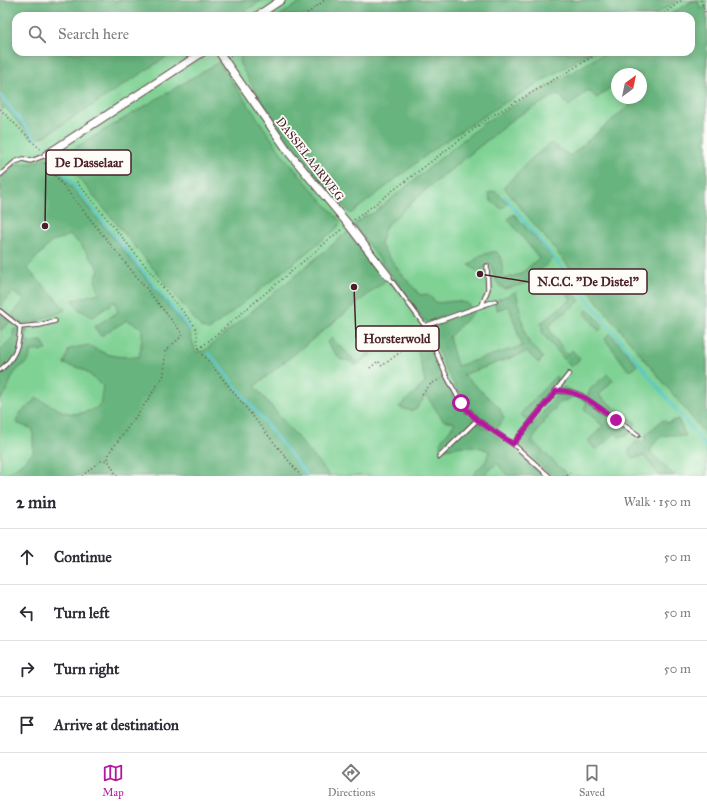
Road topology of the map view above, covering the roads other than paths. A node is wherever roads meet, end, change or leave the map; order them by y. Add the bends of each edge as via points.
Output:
1 (281, 0) edge
2 (263, 12) edge
3 (197, 56) edge
4 (222, 56) edge
5 (43, 156) joint
6 (0, 175) edge
7 (487, 266) dead end
8 (388, 276) joint
9 (495, 301) dead end
10 (482, 305) junction
11 (0, 311) edge
12 (55, 321) dead end
13 (425, 326) junction
14 (20, 327) junction
15 (0, 370) edge
16 (569, 374) dead end
17 (556, 391) junction
18 (477, 420) junction
19 (638, 435) dead end
20 (513, 444) junction
21 (439, 457) dead end
22 (549, 476) edge

1 - 2 street
3 - 5 street
4 - 8 street, DASSELAARWEG via 290,154
5 - 6 lane via 31,161 23,159 15,162
7 - 10 lane via 488,289
8 - 13 lane
9 - 10 lane
10 - 13 lane
11 - 14 lane
12 - 14 lane
13 - 18 lane via 461,403
14 - 15 lane via 20,341 15,354
16 - 17 lane
17 - 19 lane via 580,395
17 - 20 lane
18 - 20 lane
18 - 21 lane
20 - 22 lane

